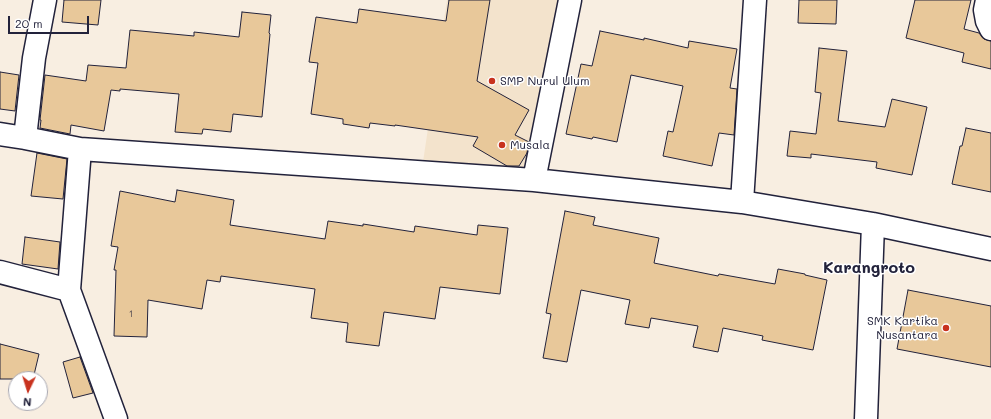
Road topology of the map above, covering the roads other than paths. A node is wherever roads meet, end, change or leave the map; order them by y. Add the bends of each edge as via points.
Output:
1 (45, 0) edge
2 (570, 0) edge
3 (755, 0) edge
4 (987, 0) edge
5 (991, 29) edge
6 (0, 134) edge
7 (25, 138) junction
8 (80, 149) junction
9 (534, 180) junction
10 (742, 202) junction
11 (873, 224) junction
12 (991, 249) edge
13 (0, 272) edge
14 (69, 290) junction
15 (116, 419) edge
16 (866, 419) edge

1 - 7 street via 34,58
2 - 9 street
3 - 10 street
4 - 5 street via 985,10
6 - 7 street
7 - 8 street
8 - 9 street
8 - 14 street
9 - 10 street
10 - 11 street
11 - 12 street
11 - 16 street
13 - 14 street
14 - 15 street

